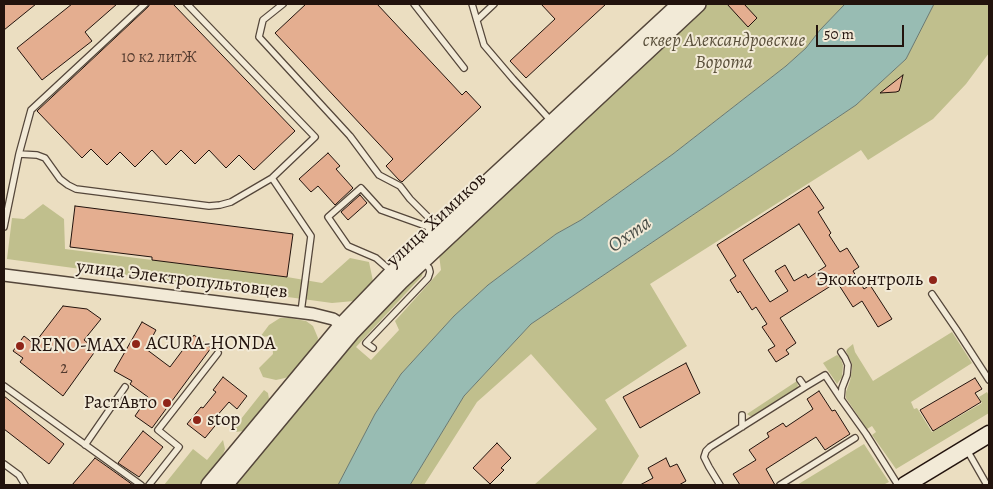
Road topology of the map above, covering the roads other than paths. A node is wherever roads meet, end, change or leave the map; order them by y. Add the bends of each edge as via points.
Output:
1 (145, 4) edge
2 (187, 4) edge
3 (283, 4) edge
4 (414, 4) edge
5 (472, 4) edge
6 (494, 4) edge
7 (680, 4) edge
8 (698, 4) edge
9 (477, 20) junction
10 (464, 68) dead end
11 (556, 127) junction
12 (19, 154) junction
13 (272, 178) junction
14 (4, 228) edge
15 (441, 232) junction
16 (422, 262) junction
17 (392, 273) junction
18 (4, 276) edge
19 (932, 294) dead end
20 (301, 312) junction
21 (347, 328) junction
22 (373, 348) dead end
23 (840, 352) dead end
24 (218, 353) dead end
25 (800, 380) dead end
26 (989, 380) edge
27 (4, 386) edge
28 (125, 387) dead end
29 (805, 387) junction
30 (842, 399) junction
31 (742, 415) dead end
32 (742, 427) junction
33 (989, 434) edge
34 (855, 438) dead end
35 (85, 444) junction
36 (966, 448) junction
37 (4, 464) edge
38 (25, 485) edge
39 (141, 485) edge
40 (149, 485) edge
41 (209, 485) edge
42 (225, 485) edge
43 (720, 485) edge
44 (780, 485) edge
45 (898, 485) edge
46 (905, 485) edge
47 (987, 485) edge

1 - 12 lane via 31,110
2 - 13 lane via 316,137
3 - 15 lane via 264,20 259,37 350,136 379,175 400,186
4 - 10 lane
5 - 9 lane
6 - 9 lane
7 - 11 street, улица Химиков
8 - 11 street, улица Химиков
9 - 11 lane via 484,45
11 - 15 street, улица Химиков
12 - 13 lane via 45,158 60,179 76,189 209,206 231,202
12 - 14 lane
13 - 20 lane via 311,236
15 - 16 street, улица Химиков
15 - 17 street, улица Химиков
15 - 17 lane via 381,210 361,188 328,217 348,246 376,258
16 - 21 street, улица Химиков
16 - 22 lane via 430,268 428,278 366,342
17 - 21 street, улица Химиков
18 - 20 street, улица Электропультовцев
19 - 26 lane
20 - 21 street, улица Электропультовцев via 322,315
21 - 41 street, улица Химиков
21 - 42 street, улица Химиков
23 - 30 lane via 848,366
24 - 40 lane via 158,430 179,447
25 - 29 lane
27 - 35 lane
28 - 35 lane
29 - 30 lane via 825,375
29 - 32 lane
30 - 45 lane
31 - 32 lane
32 - 43 lane via 706,451 704,457 708,467
33 - 36 main road
34 - 44 lane
35 - 39 lane
36 - 46 main road
36 - 47 lane
37 - 38 lane via 19,475

